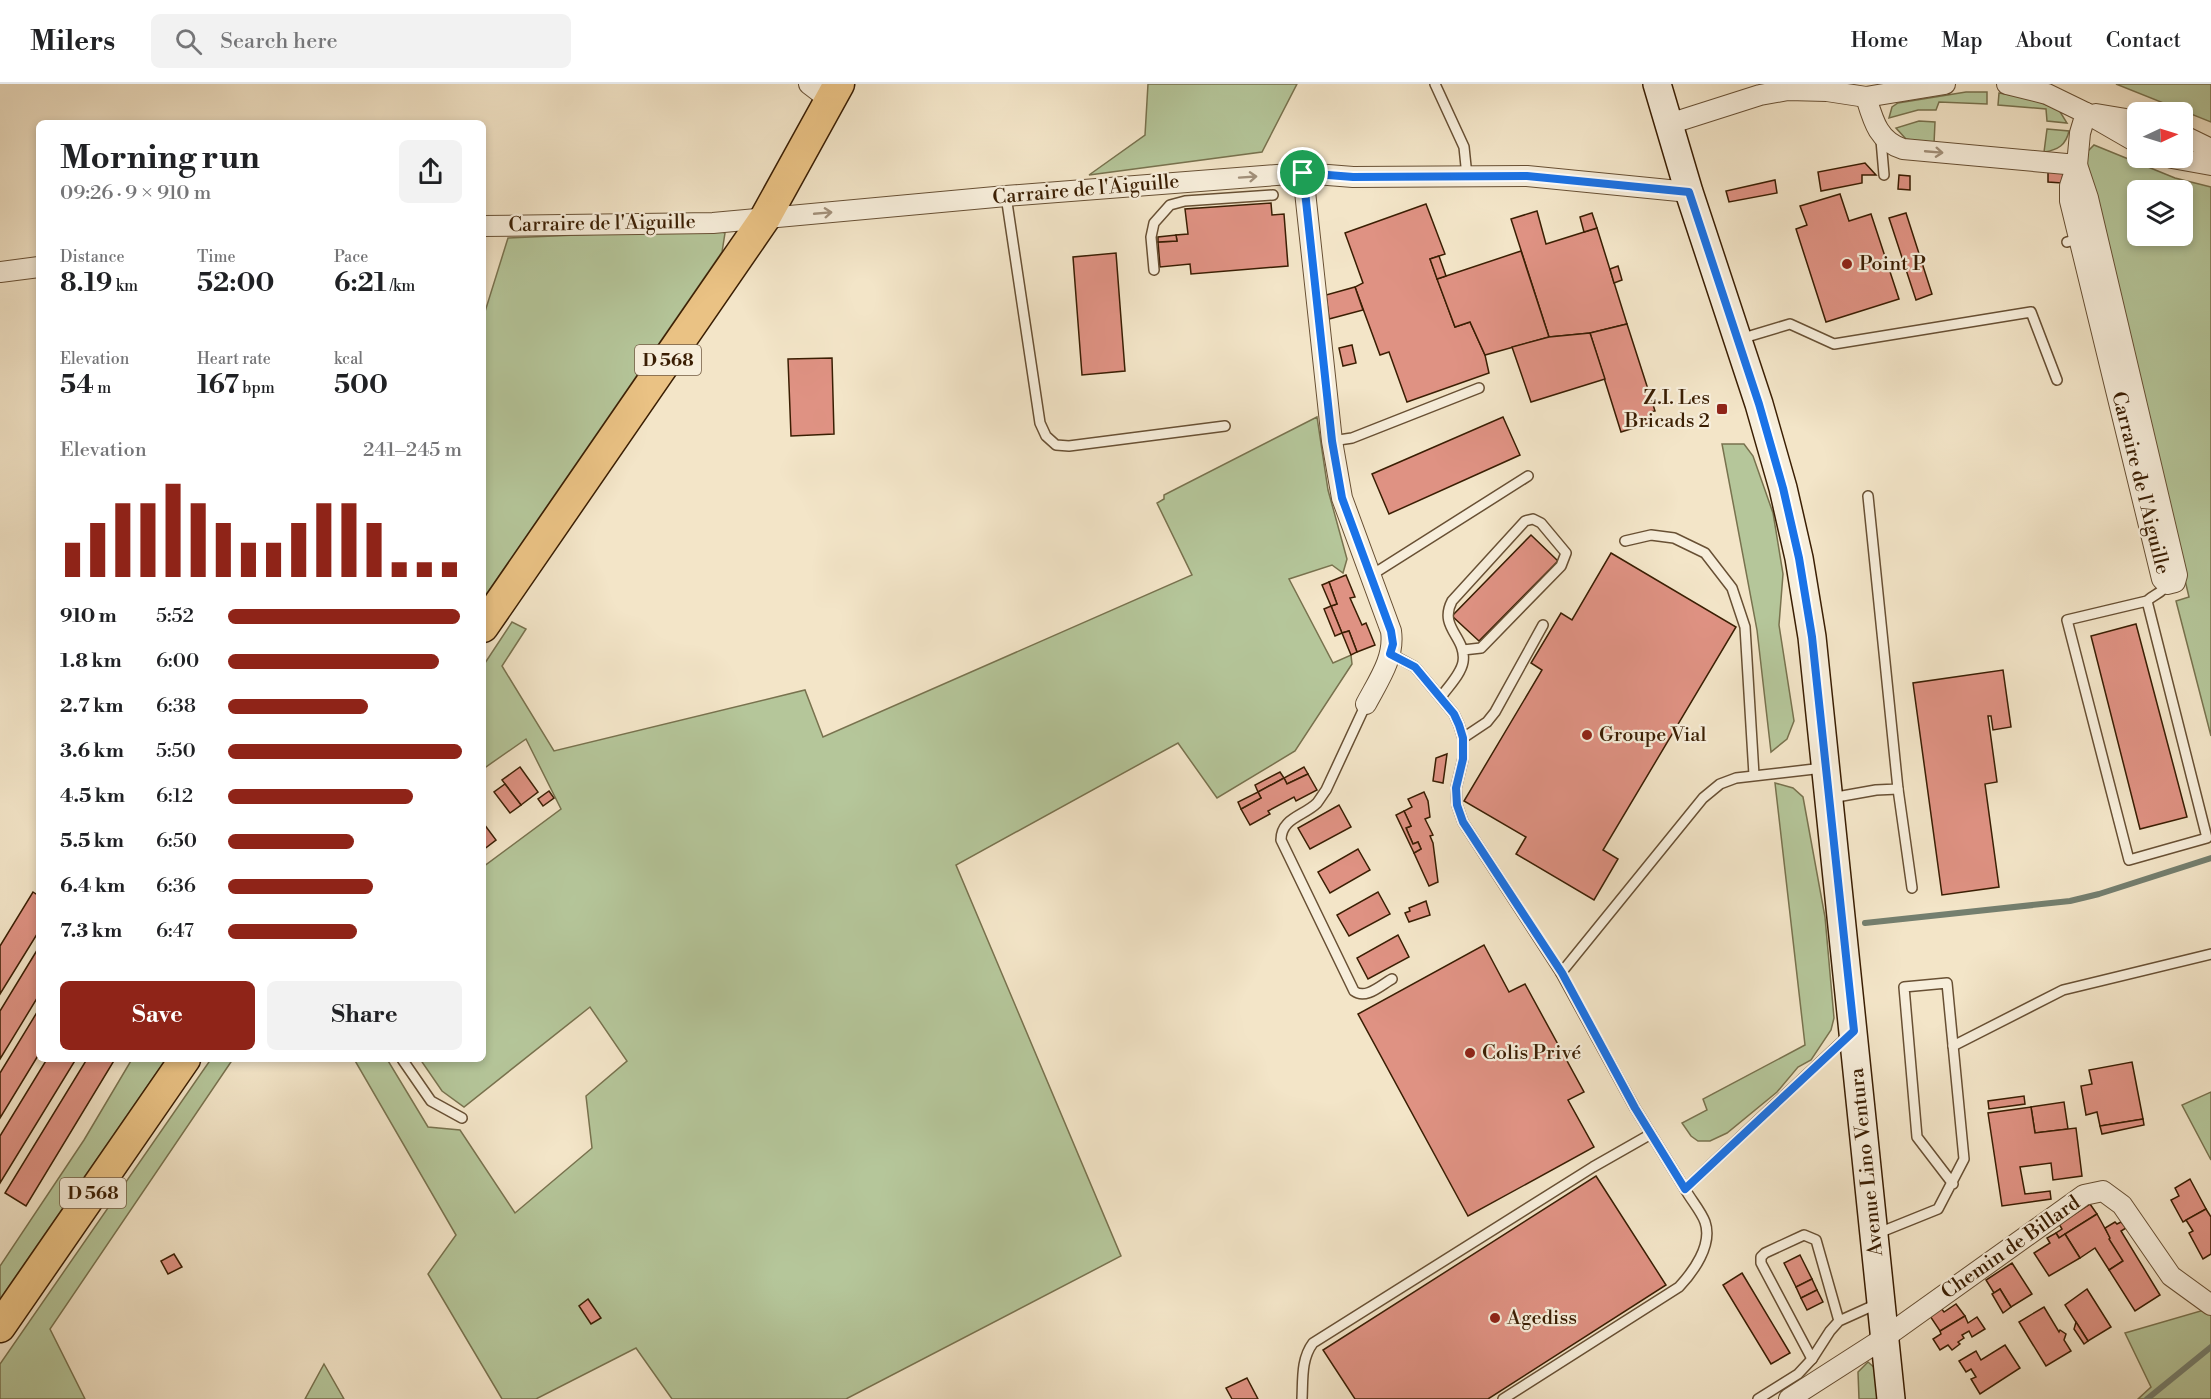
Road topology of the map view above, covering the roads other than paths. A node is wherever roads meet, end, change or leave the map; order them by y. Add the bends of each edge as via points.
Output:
1 (1435, 84) edge
2 (1657, 84) edge
3 (1945, 84) edge
4 (2007, 84) edge
5 (826, 89) edge
6 (1888, 89) edge
7 (2049, 89) edge
8 (1866, 97) junction
9 (2086, 112) junction
10 (2127, 119) edge
11 (1669, 124) junction
12 (1880, 134) junction
13 (2127, 136) edge
14 (2193, 140) edge
15 (2211, 149) edge
16 (2193, 162) edge
17 (2077, 165) junction
18 (2211, 165) edge
19 (1303, 173) junction
20 (1884, 175) dead end
21 (1467, 176) junction
22 (1223, 189) junction
23 (1689, 192) junction
24 (1273, 195) dead end
25 (1005, 196) junction
26 (765, 218) junction
27 (486, 226) edge
28 (36, 267) edge
29 (1154, 270) dead end
30 (0, 272) edge
31 (1738, 339) junction
32 (2057, 380) dead end
33 (1479, 388) dead end
34 (1225, 426) dead end
35 (1332, 441) junction
36 (1528, 476) dead end
37 (1868, 496) dead end
38 (1625, 541) dead end
39 (1370, 576) junction
40 (2167, 584) joint
41 (2147, 601) junction
42 (486, 623) edge
43 (1543, 625) dead end
44 (1463, 650) junction
45 (1390, 654) junction
46 (1441, 697) junction
47 (1366, 704) joint
48 (1463, 738) junction
49 (1825, 767) junction
50 (1754, 775) junction
51 (1898, 789) junction
52 (1828, 798) junction
53 (1912, 888) dead end
54 (2211, 954) edge
55 (1562, 973) junction
56 (1392, 980) dead end
57 (1854, 1031) junction
58 (1953, 1046) junction
59 (183, 1062) edge
60 (404, 1062) edge
61 (462, 1118) dead end
62 (1651, 1134) junction
63 (1953, 1184) junction
64 (1685, 1189) junction
65 (1874, 1235) junction
66 (1881, 1302) junction
67 (2211, 1305) edge
68 (1839, 1321) junction
69 (0, 1328) edge
70 (1884, 1338) junction
71 (1812, 1359) junction
72 (1302, 1399) edge
73 (1503, 1399) edge
74 (1758, 1399) edge
75 (1789, 1399) edge
76 (1891, 1399) edge

1 - 21 lane via 1464,147
2 - 11 main road, Avenue Lino Ventura
3 - 6 street
4 - 7 street
5 - 26 main road, D 568
6 - 8 street
7 - 9 street
8 - 11 street via 1788,90
8 - 12 street
9 - 10 street
9 - 13 street
9 - 17 street, Carraire de l'Aiguille
11 - 23 main road, Avenue Lino Ventura
12 -> 17 street via 1903,149
12 - 20 lane
14 - 15 street
16 - 18 street
17 - 40 street, Carraire de l'Aiguille via 2088,198 2081,238 2137,468 2177,575 2175,582
19 - 21 street, Carraire de l'Aiguille via 1353,177
22 -> 19 street, Carraire de l'Aiguille
19 - 35 street
21 - 23 street, Carraire de l'Aiguille via 1527,176
22 - 24 lane
22 - 25 street, Carraire de l'Aiguille
22 - 29 lane via 1170,205 1161,213 1151,237
23 - 31 main road, Avenue Lino Ventura
26 -> 25 street, Carraire de l'Aiguille
25 - 34 lane via 1040,423 1046,436 1056,446 1069,446
26 - 27 street, Carraire de l'Aiguille via 713,223
26 - 42 main road, D 568
28 - 30 street
31 - 32 lane via 1790,324 1834,344 2031,312
31 - 49 main road, Avenue Lino Ventura via 1783,488 1799,558 1812,637
33 - 35 lane via 1352,438
35 - 39 street via 1342,498
36 - 39 lane
37 - 51 lane
38 - 50 lane via 1651,535 1674,538 1705,553 1732,588 1745,627
39 - 45 street via 1391,631
40 - 41 lane
41 - 41 lane via 2067,620 2129,860 2207,838
43 - 48 lane via 1495,712
44 - 44 lane via 1448,621 1452,601 1525,521 1533,519 1566,553 1562,566 1481,648
44 - 46 lane via 1460,670
45 - 46 lane via 1415,667
45 - 47 street
46 - 48 lane via 1454,714
47 - 56 lane via 1326,790 1317,803 1285,824 1281,840 1354,991 1364,995
48 - 55 lane via 1456,788 1463,822
49 - 50 lane
49 - 52 main road, Avenue Lino Ventura
50 - 55 lane via 1720,784 1703,798
51 - 52 lane
51 - 53 lane
52 - 57 main road, Avenue Lino Ventura
54 - 58 lane via 2063,990
55 - 62 lane
57 - 64 lane
57 - 65 main road, Avenue Lino Ventura
58 - 63 lane via 1964,1159
58 - 63 lane via 1947,983 1904,987 1917,1137
59 - 69 main road, D 568
60 - 61 lane via 431,1101
62 - 64 lane
62 - 72 lane via 1313,1343 1304,1365
63 - 65 lane via 1938,1209
64 - 73 lane via 1706,1224 1705,1242 1692,1274 1679,1287
65 - 66 main road, Avenue Lino Ventura
66 - 68 lane
66 - 70 main road, Avenue Lino Ventura
67 - 70 street, Chemin de Billard via 2171,1276 2122,1205 2103,1191 2084,1196
68 - 71 lane
68 - 71 lane via 1816,1240 1804,1235 1761,1257
70 - 75 street, Chemin de Billard
70 - 76 main road, Avenue Lino Ventura
71 - 74 lane via 1798,1374

